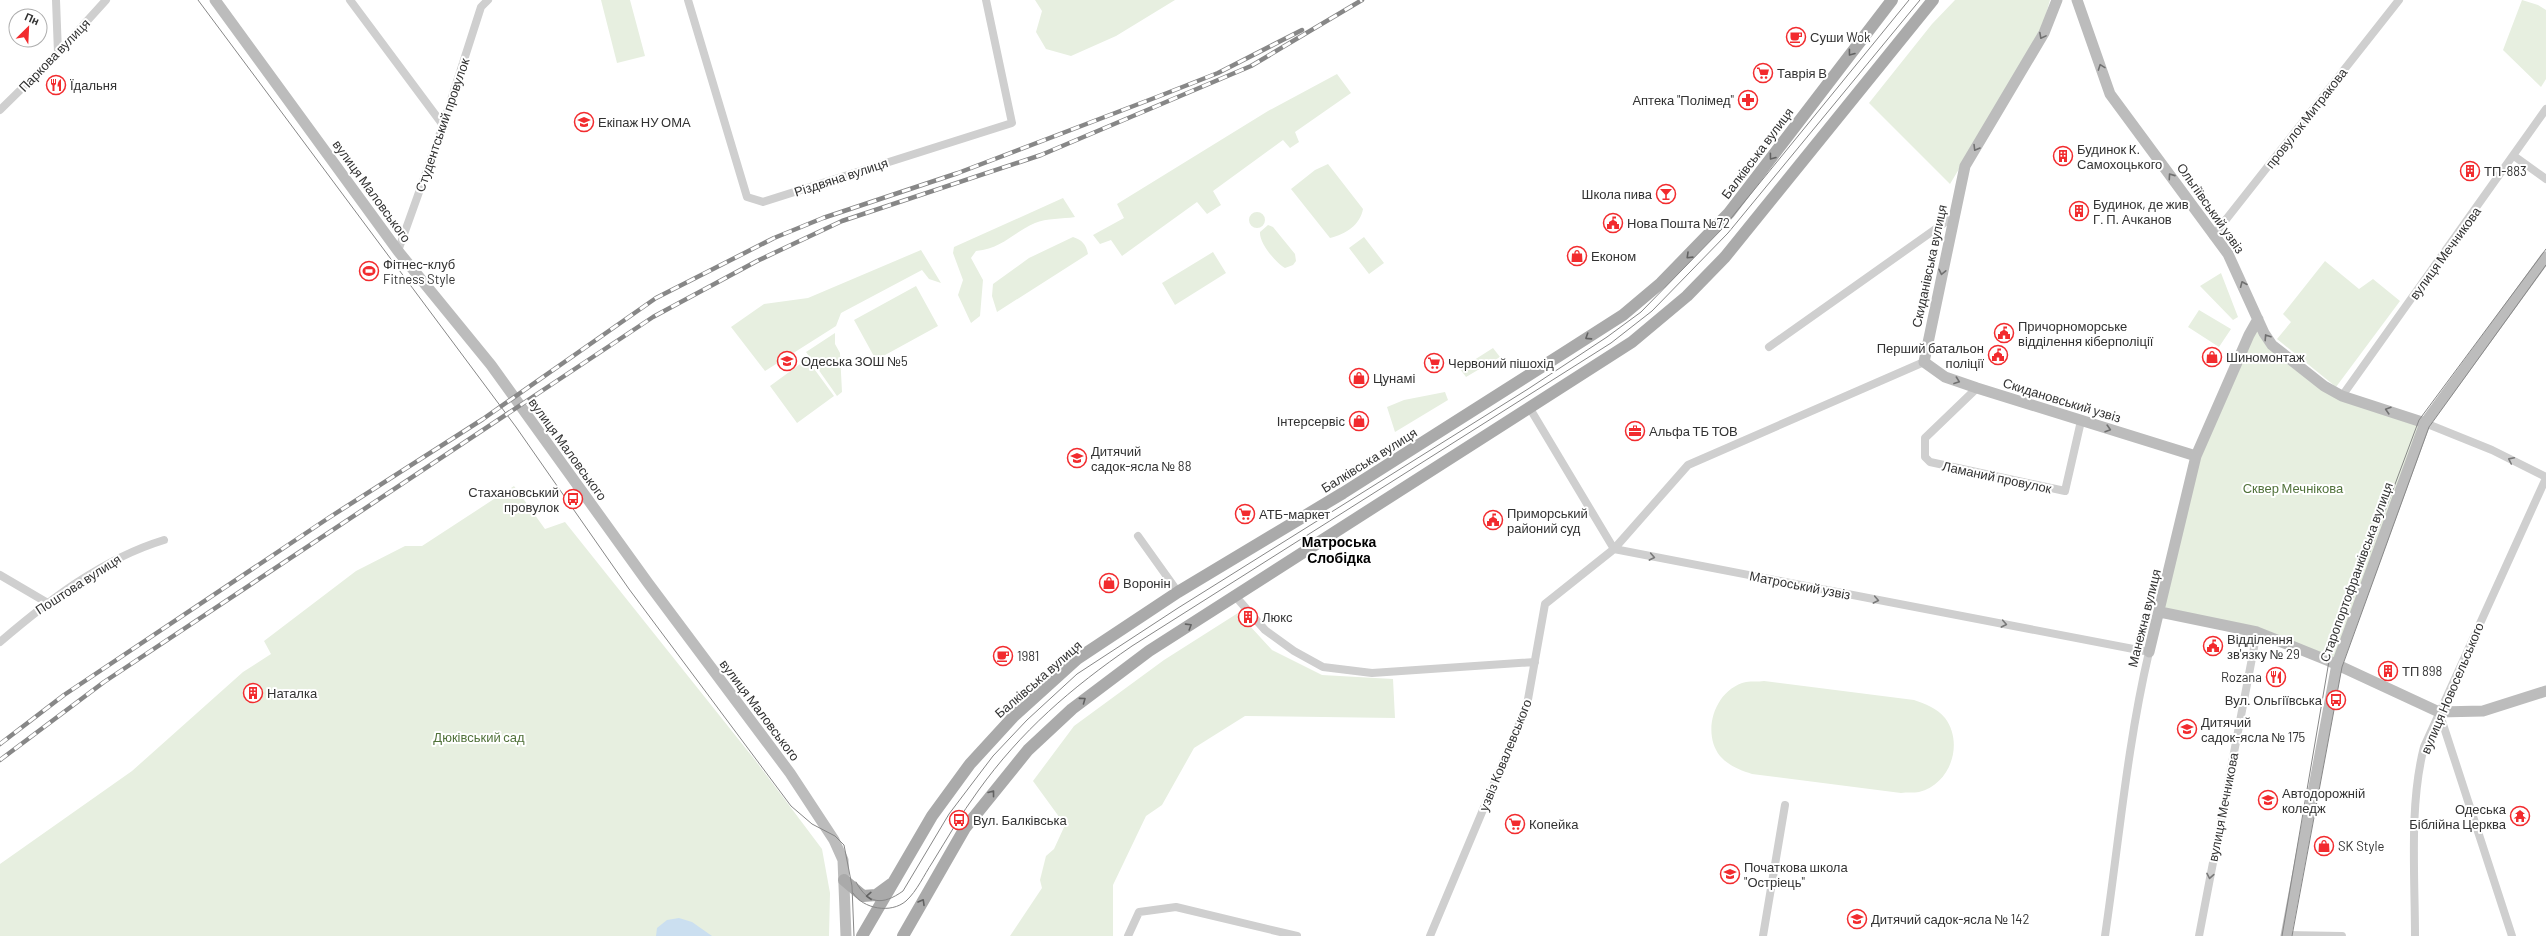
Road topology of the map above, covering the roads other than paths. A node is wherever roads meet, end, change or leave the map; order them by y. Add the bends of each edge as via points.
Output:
1 (56, 0) edge
2 (106, 0) edge
3 (215, 0) edge
4 (350, 0) edge
5 (476, 0) edge
6 (488, 0) edge
7 (688, 0) edge
8 (986, 0) edge
9 (1892, 0) edge
10 (1932, 0) edge
11 (2057, 0) edge
12 (2077, 0) edge
13 (2399, 0) edge
14 (481, 7) junction
15 (58, 53) junction
16 (2546, 109) edge
17 (0, 110) edge
18 (443, 125) junction
19 (2514, 156) junction
20 (2546, 179) edge
21 (1954, 216) junction
22 (2213, 236) junction
23 (398, 251) junction
24 (2546, 257) edge
25 (2258, 319) junction
26 (1769, 347) dead end
27 (1924, 362) junction
28 (1976, 388) junction
29 (2342, 396) junction
30 (1529, 407) junction
31 (2081, 421) junction
32 (2425, 423) junction
33 (2196, 456) junction
34 (2546, 477) edge
35 (1138, 536) dead end
36 (164, 540) dead end
37 (1614, 549) junction
38 (0, 575) edge
39 (1178, 592) junction
40 (1236, 597) junction
41 (46, 602) junction
42 (2160, 612) junction
43 (2257, 632) junction
44 (0, 642) edge
45 (2149, 652) junction
46 (1535, 662) junction
47 (2337, 664) junction
48 (2546, 691) edge
49 (2439, 712) junction
50 (1785, 805) dead end
51 (844, 880) junction
52 (895, 881) junction
53 (846, 936) edge
54 (862, 936) edge
55 (903, 936) edge
56 (1128, 936) edge
57 (1297, 936) edge
58 (1430, 936) edge
59 (1763, 936) edge
60 (2105, 936) edge
61 (2199, 936) edge
62 (2286, 936) edge
63 (2342, 936) edge
64 (2415, 936) edge
65 (2512, 936) edge

1 - 15 street
2 - 15 street, Паркова вулиця
3 - 23 street, вулиця Маловського
4 - 18 street
5 - 14 street
6 - 14 street, Студентський провулок
7 - 8 street, Різдвяна вулиця via 747,197 763,202 1012,123
9 -> 39 main road, Балківська вулиця via 1729,213 1661,283 1623,315 1343,494
10 - 30 main road via 1725,257 1692,290 1632,342
11 -> 21 street, Скиданівська вулиця via 2044,33 1965,166
22 -> 12 street, Ольгіївський узвіз via 2110,94
13 - 22 street, провулок Митракова
14 - 18 street, Студентський провулок
15 - 17 street, Паркова вулиця
16 - 19 street, вулиця Мечникова
18 - 23 street, Студентський провулок
19 - 20 street
19 - 29 street, вулиця Мечникова
21 - 26 street
21 -> 27 street, Скиданівська вулиця
25 -> 22 street, Ольгіївський узвіз via 2228,254
23 - 51 street, вулиця Маловського via 491,365 648,583 790,773 838,847 843,860
24 - 32 street, Старопортофранківська вулиця
29 -> 25 street, Ольгіївський узвіз via 2324,386 2283,355 2268,339
25 - 33 street, Манежна вулиця
27 -> 28 street, Скидановський узвіз via 1945,377
27 - 37 street via 1688,465
28 - 31 street, Скидановський узвіз
28 - 31 street, Ламаний провулок via 1925,438 1925,457 1930,462 2065,491
32 -> 29 street, Ольгіївський узвіз
30 - 37 street
30 - 40 main road
31 -> 33 street, Скидановський узвіз
34 -> 32 street via 2490,449
32 - 47 street, Старопортофранківська вулиця
33 - 42 street, Манежна вулиця
34 - 49 street, вулиця Новосельського
35 - 39 street
36 - 41 street, Поштова вулиця via 126,553
37 -> 45 street, Матроський узвіз
37 - 46 street, узвіз Ковалевського via 1545,604
38 - 41 street
39 - 52 main road, Балківська вулиця via 1077,659 1014,716 970,764 932,816
40 - 46 street via 1265,630 1294,651 1323,667 1372,673
55 -> 40 main road via 965,828 1028,750 1072,709 1143,656
41 - 44 street, Поштова вулиця
42 - 43 street
42 - 45 street, Манежна вулиця
43 - 47 street
43 -> 61 street, вулиця Мечникова
45 - 60 street, Манежна вулиця via 2119,820
46 - 58 street, узвіз Ковалевського via 1527,705
47 - 49 street
47 - 62 street, Старопортофранківська вулиця
48 - 49 street via 2483,711
49 - 64 street, вулиця Новосельського via 2424,747 2419,769
49 - 65 street
50 - 59 street
52 -> 51 main road via 876,895 863,896
51 - 53 street, вулиця Маловського
52 - 54 main road, Балківська вулиця
56 - 57 street via 1139,912 1176,907
62 - 63 street

